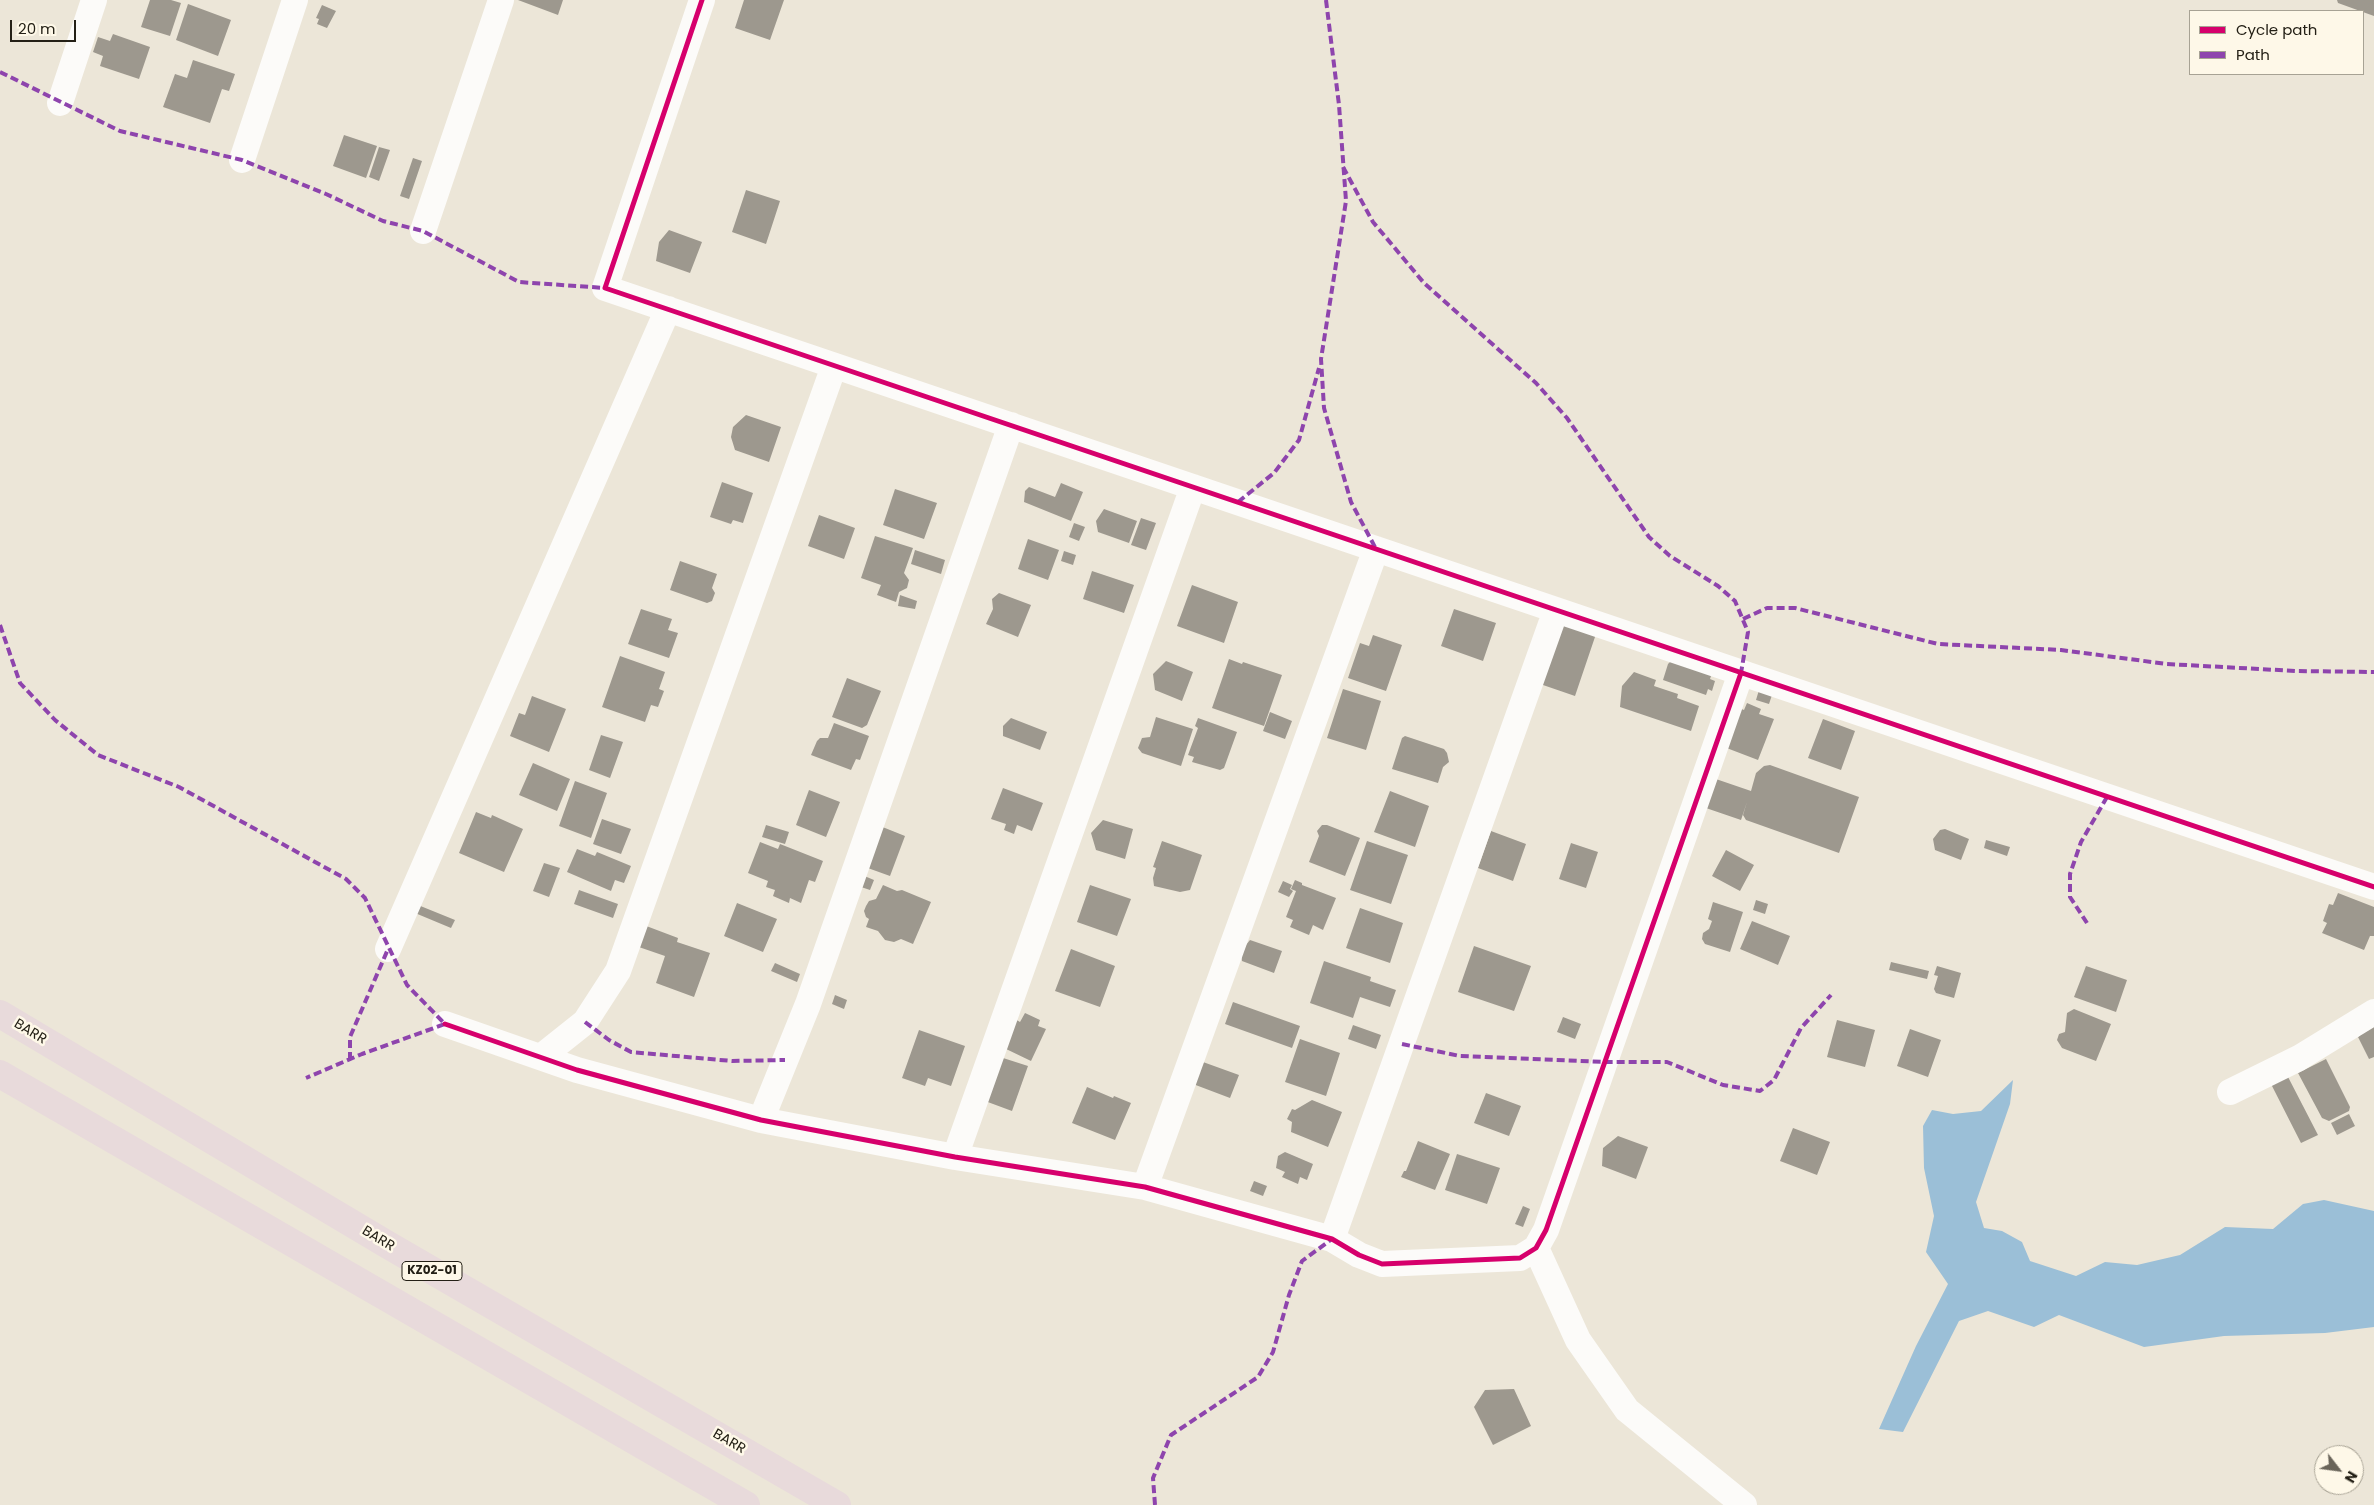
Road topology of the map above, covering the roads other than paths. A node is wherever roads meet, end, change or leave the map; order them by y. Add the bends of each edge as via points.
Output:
1 (94, 0) edge
2 (295, 0) edge
3 (501, 0) edge
4 (702, 0) edge
5 (60, 103) dead end
6 (242, 160) dead end
7 (423, 232) dead end
8 (668, 309) junction
9 (834, 366) junction
10 (1011, 426) junction
11 (1193, 487) junction
12 (1376, 549) junction
13 (1556, 610) junction
14 (1741, 673) junction
15 (2374, 887) edge
16 (388, 949) dead end
17 (0, 1006) edge
18 (2374, 1012) edge
19 (0, 1014) edge
20 (445, 1024) dead end
21 (30, 1032) junction
22 (541, 1057) junction
23 (0, 1074) edge
24 (2230, 1092) dead end
25 (761, 1120) junction
26 (955, 1157) junction
27 (1145, 1187) junction
28 (1332, 1240) junction
29 (1536, 1248) junction
30 (746, 1505) edge
31 (837, 1505) edge
32 (1744, 1505) edge

1 - 5 street
2 - 6 street
3 - 7 street
4 - 8 street via 605,288
8 - 9 street
8 - 16 street
9 - 10 street
9 - 22 street via 618,971 585,1022
10 - 11 street
10 - 25 street via 811,994
11 - 12 street
11 - 26 street
12 - 13 street
12 - 27 street
13 - 14 street
13 - 28 street
14 - 15 street
14 - 29 street via 1546,1230
17 - 21 highway
18 - 24 street via 2299,1058
19 - 21 highway, BARR / KZ02-01
20 - 22 street
21 - 31 highway, BARR / KZ02-01 via 388,1245
22 - 25 street via 577,1070
23 - 30 highway
25 - 26 street
26 - 27 street
27 - 28 street
28 - 29 street via 1382,1264 1520,1258
29 - 32 street via 1578,1340 1627,1410

